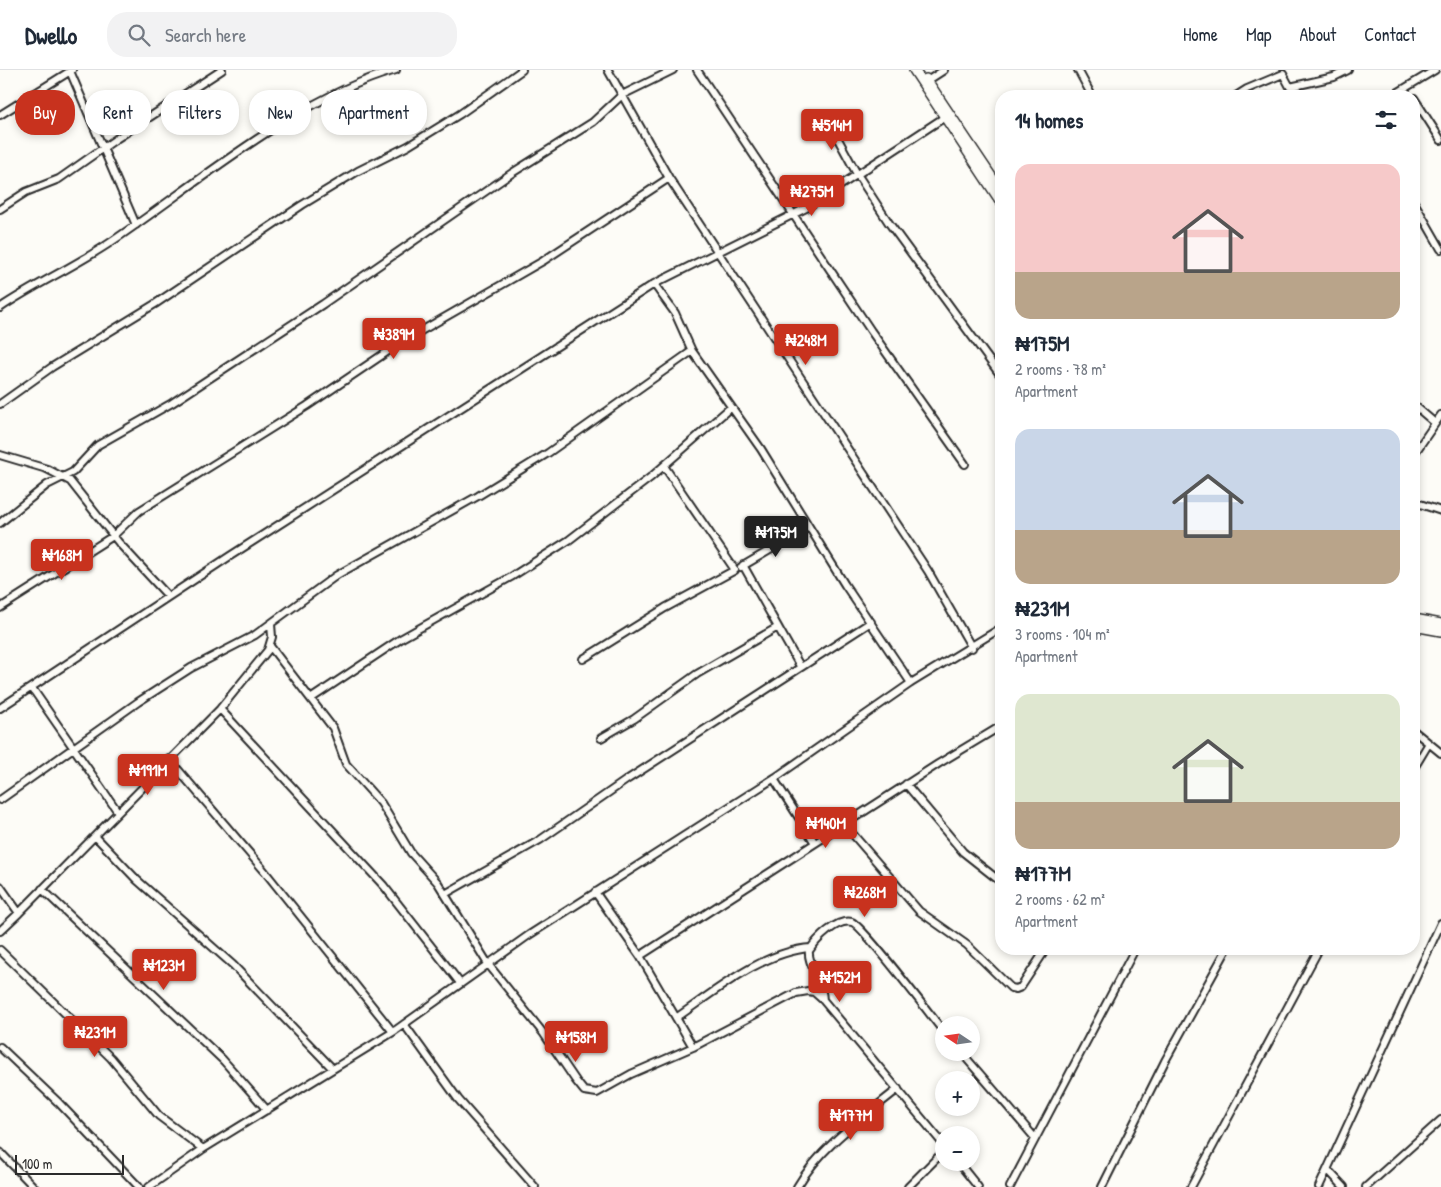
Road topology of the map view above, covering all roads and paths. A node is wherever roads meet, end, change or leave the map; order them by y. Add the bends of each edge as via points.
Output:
1 (222, 70) edge
2 (396, 70) edge
3 (522, 70) edge
4 (608, 70) edge
5 (673, 70) edge
6 (697, 70) edge
7 (914, 70) edge
8 (921, 70) edge
9 (944, 70) edge
10 (1078, 70) edge
11 (1348, 70) edge
12 (1435, 70) edge
13 (71, 71) edge
14 (924, 80) junction
15 (1407, 87) junction
16 (1089, 90) edge
17 (1246, 90) edge
18 (1402, 90) edge
19 (1409, 90) edge
20 (622, 95) junction
21 (1420, 108) edge
22 (0, 115) edge
23 (946, 116) junction
24 (826, 117) dead end
25 (1441, 140) edge
26 (104, 147) junction
27 (857, 174) junction
28 (669, 178) junction
29 (995, 183) edge
30 (995, 193) edge
31 (0, 209) edge
32 (1420, 212) edge
33 (795, 215) junction
34 (136, 225) junction
35 (1441, 249) edge
36 (717, 251) junction
37 (654, 284) junction
38 (0, 308) edge
39 (692, 350) junction
40 (995, 368) edge
41 (0, 404) edge
42 (731, 407) junction
43 (1420, 410) edge
44 (1441, 415) edge
45 (1436, 423) junction
46 (1420, 446) edge
47 (0, 455) edge
48 (965, 464) dead end
49 (664, 466) junction
50 (63, 476) junction
51 (1420, 504) edge
52 (1441, 511) edge
53 (0, 523) edge
54 (809, 527) junction
55 (114, 536) junction
56 (743, 565) junction
57 (735, 570) junction
58 (168, 596) junction
59 (0, 608) edge
60 (1420, 620) edge
61 (871, 622) junction
62 (271, 624) junction
63 (1441, 624) edge
64 (778, 627) junction
65 (1420, 627) edge
66 (1441, 631) edge
67 (995, 632) edge
68 (270, 646) junction
69 (972, 648) junction
70 (583, 659) dead end
71 (800, 666) junction
72 (911, 684) junction
73 (32, 688) junction
74 (312, 698) junction
75 (0, 708) edge
76 (220, 708) junction
77 (995, 730) edge
78 (1420, 736) edge
79 (601, 738) dead end
80 (1429, 743) junction
81 (74, 746) junction
82 (1441, 753) edge
83 (169, 758) junction
84 (1420, 758) edge
85 (774, 778) junction
86 (906, 784) junction
87 (0, 800) edge
88 (118, 812) junction
89 (844, 824) junction
90 (95, 836) junction
91 (815, 843) junction
92 (995, 877) edge
93 (0, 886) edge
94 (42, 889) junction
95 (595, 892) junction
96 (445, 894) junction
97 (19, 913) junction
98 (1441, 923) edge
99 (0, 931) edge
100 (811, 948) junction
101 (0, 950) edge
102 (1042, 955) edge
103 (1132, 955) edge
104 (1224, 955) edge
105 (1316, 955) edge
106 (640, 956) junction
107 (488, 964) junction
108 (460, 983) junction
109 (823, 1000) junction
110 (676, 1018) junction
111 (935, 1021) edge
112 (404, 1024) junction
113 (393, 1032) junction
114 (0, 1047) edge
115 (693, 1047) junction
116 (969, 1061) edge
117 (332, 1068) junction
118 (898, 1089) junction
119 (267, 1110) junction
120 (1441, 1120) edge
121 (935, 1134) edge
122 (1035, 1138) junction
123 (203, 1150) junction
124 (0, 1152) edge
125 (935, 1160) edge
126 (1328, 1170) junction
127 (965, 1171) edge
128 (34, 1187) edge
129 (139, 1187) edge
130 (149, 1187) edge
131 (535, 1187) edge
132 (797, 1187) edge
133 (908, 1187) edge
134 (978, 1187) edge
135 (1010, 1187) edge
136 (1102, 1187) edge
137 (1191, 1187) edge
138 (1319, 1187) edge
139 (1344, 1187) edge
140 (1366, 1187) edge

1 - 26 street
2 - 34 street via 320,102 271,131
3 - 41 street via 431,132 302,205
4 - 20 street
5 - 20 street
6 - 33 street
7 - 14 main road
8 - 14 main road
9 - 14 street
10 - 16 street
11 - 17 street via 1334,77 1290,87 1283,74
12 - 15 street
13 - 22 street
13 - 26 street
14 - 23 main road
15 - 18 street
15 - 19 street
20 - 28 street
20 - 50 street via 593,122 512,173 291,326 172,403 98,446 73,472
21 - 25 street
23 - 27 street
23 - 29 main road
23 - 30 main road
24 - 27 street
26 - 31 street via 59,179 26,192
26 - 34 street
27 - 33 street
27 - 40 street
28 - 36 street
28 - 55 street via 543,261 400,343 307,406 139,511
32 - 35 street
33 - 36 street
33 - 48 street via 871,331
34 - 38 street
36 - 37 street
36 - 69 street via 928,571
37 - 39 street via 675,313
37 - 58 street
39 - 42 street
39 - 62 street via 548,453 462,506 337,575
42 - 49 street
42 - 54 street
43 - 45 street
44 - 45 street
45 - 46 street
47 - 50 street
49 - 57 street
49 - 74 street via 569,540 402,638
50 - 53 street
50 - 55 street via 77,488
51 - 52 street
54 - 56 street
54 - 61 street
55 - 58 street
55 - 59 street
56 - 57 street
56 - 64 street
57 - 70 street via 665,608
58 - 73 street
60 - 63 main road
61 - 71 street
61 - 72 street
62 - 68 street
62 - 81 street via 166,684
64 - 71 street
64 - 79 street via 697,674
65 - 66 main road
67 - 69 street
68 - 74 street
68 - 76 street
69 - 72 street
71 - 96 street via 540,840
72 - 85 street
73 - 75 street
73 - 81 street
74 - 96 street via 337,733 346,764 381,803 407,846
76 - 83 street
76 - 108 street via 384,886
77 - 86 street
78 - 80 street
80 - 82 street
80 - 84 street
81 - 87 street
81 - 88 street
83 - 88 street
83 - 113 street
85 - 91 street
85 - 95 street
86 - 89 street
86 - 92 street via 964,852
88 - 90 street
89 - 91 street
89 - 102 street via 919,911 967,945 1011,988 1021,986
90 - 94 street
90 - 117 street via 137,880 234,965
91 - 106 street
93 - 97 street
94 - 97 street
94 - 119 street via 236,1073
95 - 106 street
95 - 107 street
96 - 107 street
97 - 99 street
98 - 126 street
100 - 109 street via 809,960 821,982
100 - 110 street via 788,952 755,967
100 - 111 street via 837,925 855,924
101 - 123 street via 111,1058 159,1116
103 - 122 street
104 - 136 street
105 - 137 street
106 - 110 street
107 - 108 street
107 - 115 street via 544,1034 579,1086 588,1092 601,1092 631,1074
108 - 112 street
109 - 115 street via 808,990 796,993
109 - 118 street
110 - 115 street
112 - 113 street
112 - 131 street via 458,1099
113 - 117 street
114 - 129 street
116 - 122 street
117 - 119 street
118 - 121 street
118 - 132 street via 839,1136 811,1165
119 - 123 street
120 - 140 street
122 - 135 street
123 - 130 street
124 - 128 street
125 - 133 street
126 - 138 street
126 - 139 street
127 - 134 street

